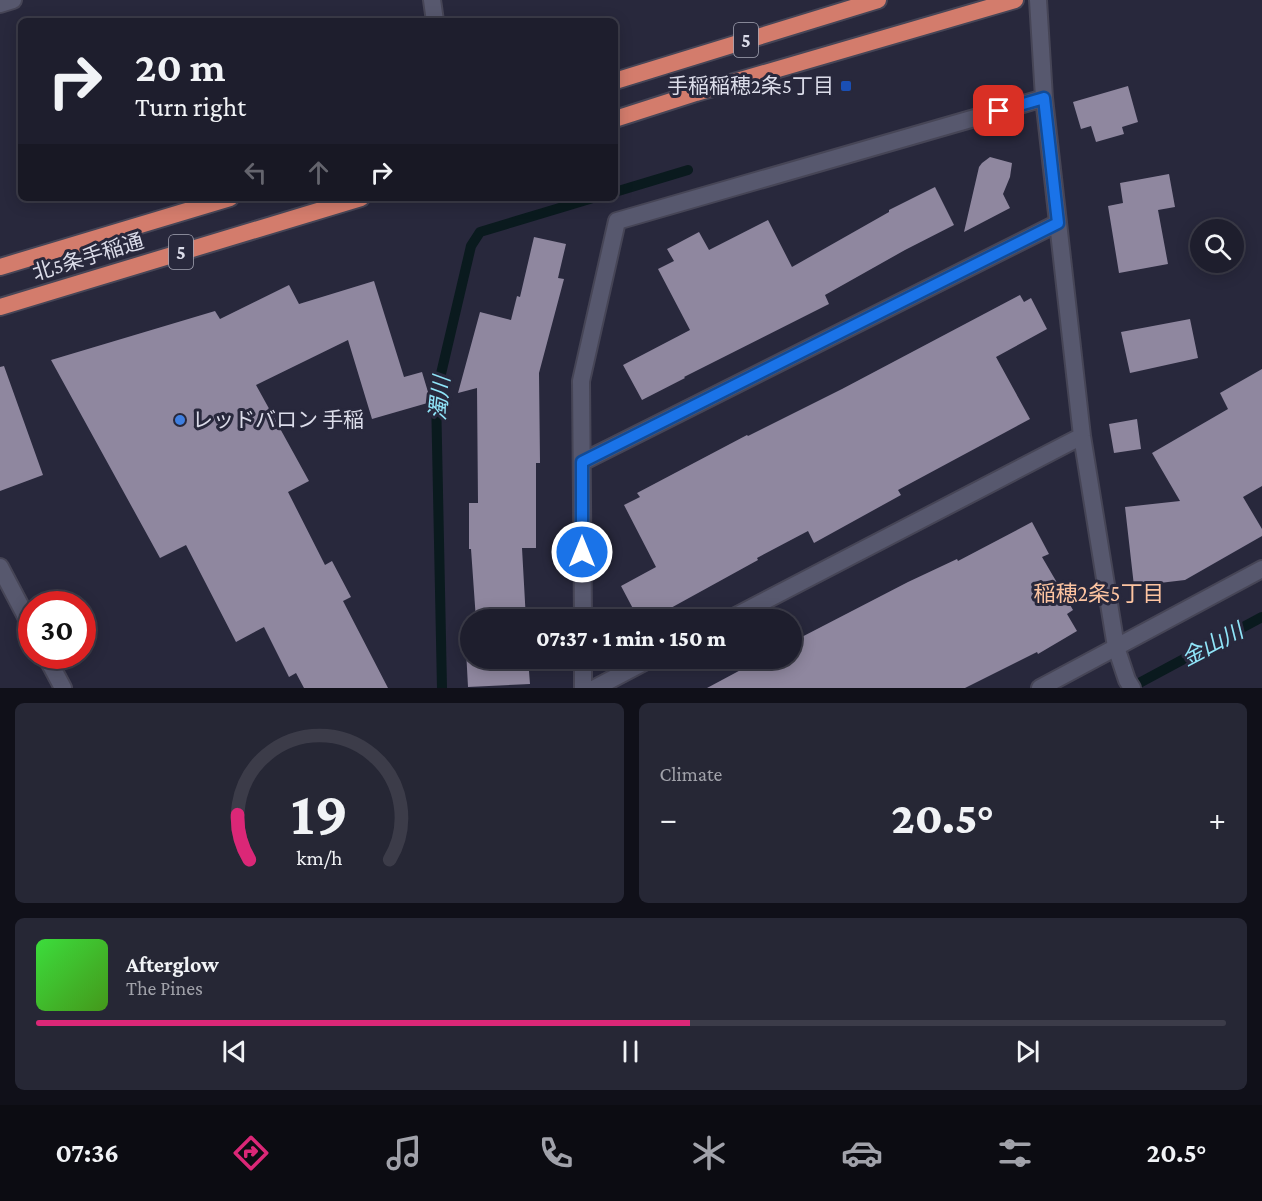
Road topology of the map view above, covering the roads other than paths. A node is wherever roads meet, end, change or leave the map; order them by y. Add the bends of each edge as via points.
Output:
1 (13, 0) edge
2 (432, 0) edge
3 (878, 0) edge
4 (1015, 0) edge
5 (1038, 0) edge
6 (0, 4) edge
7 (849, 4) edge
8 (435, 18) edge
9 (618, 80) edge
10 (1044, 98) junction
11 (618, 118) edge
12 (220, 201) edge
13 (351, 201) edge
14 (1058, 223) junction
15 (0, 267) edge
16 (0, 307) edge
17 (1082, 436) junction
18 (582, 462) junction
19 (0, 567) edge
20 (1262, 569) edge
21 (18, 601) edge
22 (583, 609) edge
23 (749, 609) edge
24 (1116, 647) junction
25 (53, 669) edge
26 (583, 669) edge
27 (631, 669) edge
28 (1129, 684) edge
29 (63, 688) edge
30 (583, 688) edge
31 (595, 688) edge
32 (1040, 688) edge

1 - 6 street
2 - 8 street
3 - 7 highway, 5
4 - 11 highway, 5
5 - 10 street
7 - 9 highway, 5
10 - 14 street
10 - 18 street via 618,221 581,381
12 - 15 highway, 北5条手稲通 / 5
13 - 16 highway, 北5条手稲通 / 5
14 - 17 street
14 - 18 street
17 - 23 street
17 - 24 street
18 - 22 street
19 - 21 street
20 - 24 street
24 - 28 street
24 - 32 street
25 - 29 street
26 - 30 street
27 - 31 street

